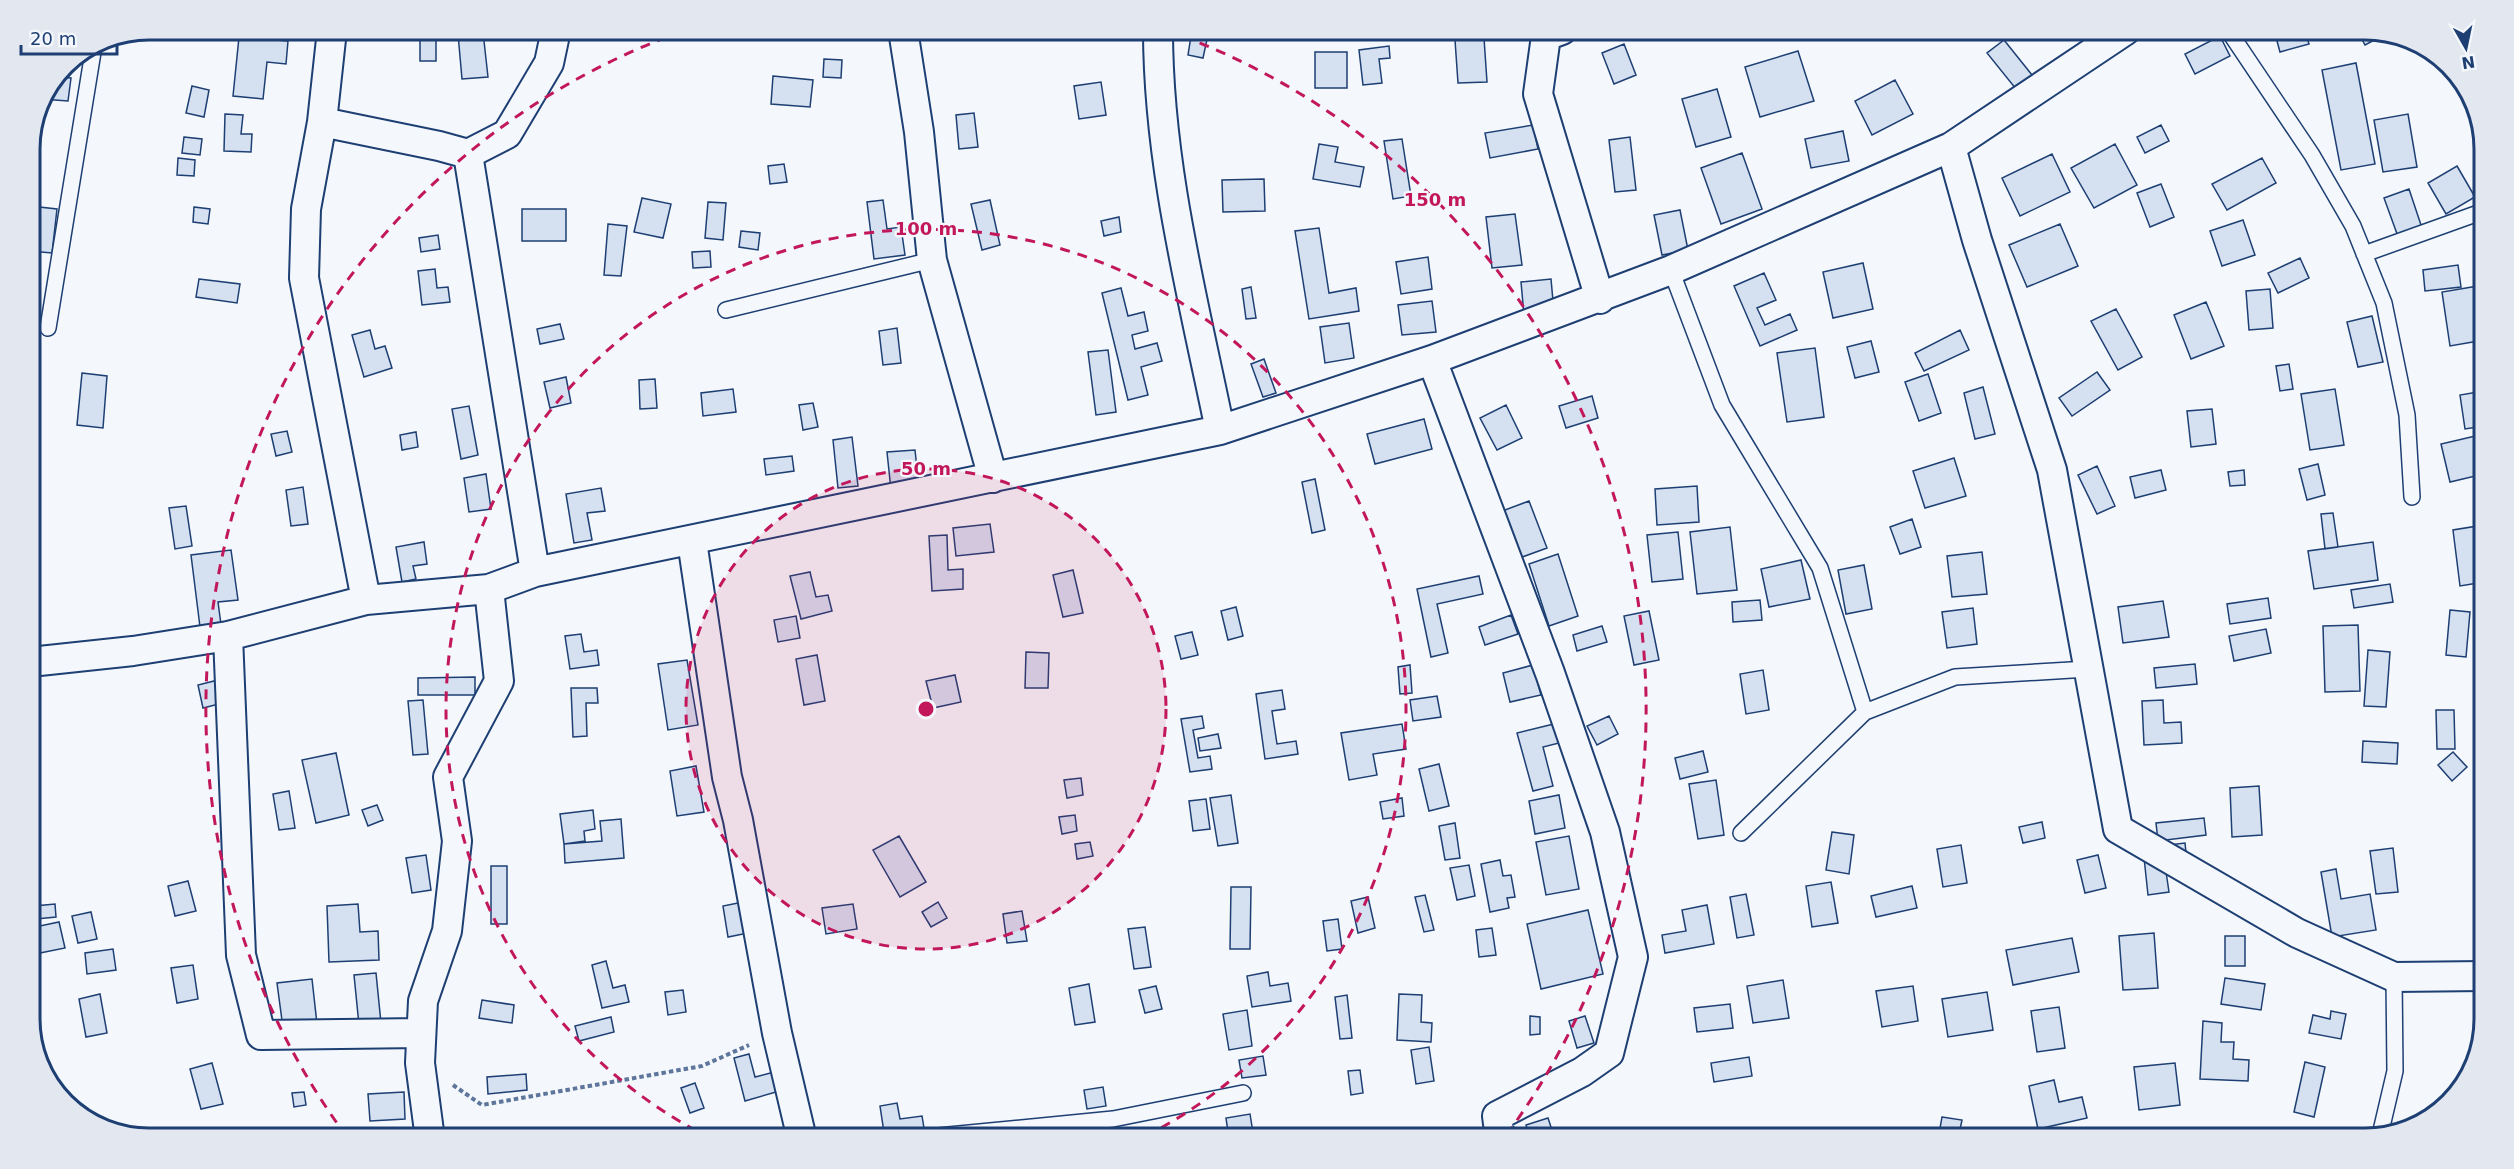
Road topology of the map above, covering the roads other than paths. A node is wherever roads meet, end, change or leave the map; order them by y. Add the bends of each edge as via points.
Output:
1 (1545, 40) edge
2 (2111, 40) edge
3 (2235, 40) edge
4 (331, 41) edge
5 (554, 41) edge
6 (905, 41) edge
7 (1158, 41) edge
8 (92, 57) edge
9 (322, 122) junction
10 (1951, 147) junction
11 (468, 154) junction
12 (2473, 215) edge
13 (2364, 254) junction
14 (932, 260) junction
15 (1671, 270) junction
16 (1600, 299) junction
17 (726, 310) dead end
18 (48, 328) dead end
19 (1432, 360) junction
20 (1220, 430) junction
21 (993, 478) junction
22 (2412, 497) dead end
23 (692, 541) junction
24 (535, 572) junction
25 (489, 589) junction
26 (366, 600) junction
27 (228, 636) junction
28 (41, 661) edge
29 (2088, 669) junction
30 (1864, 712) junction
31 (1741, 833) dead end
32 (2474, 976) edge
33 (2394, 977) junction
34 (422, 1033) junction
35 (1243, 1093) dead end
36 (2382, 1127) edge
37 (429, 1128) edge
38 (799, 1128) edge
39 (1020, 1128) edge
40 (1499, 1128) edge

1 - 16 street via 1538,94
2 - 10 street
3 - 13 lane via 2312,155 2353,226
4 - 9 street
5 - 11 street via 549,63 507,134
6 - 14 street
7 - 20 street via 1170,180
8 - 18 lane
9 - 11 street
9 - 26 street via 306,210 304,278
10 - 15 street
10 - 29 street via 2052,470
11 - 24 street
12 - 13 lane
13 - 22 lane via 2384,303 2408,415
14 - 17 lane
14 - 21 street
15 - 16 street
15 - 30 lane via 1722,405 1820,568
16 - 19 street
19 - 20 street
19 - 40 street via 1550,673 1605,832 1633,957 1609,1053 1582,1072 1497,1116
20 - 21 street
21 - 23 street
23 - 24 street
23 - 38 street via 727,777
24 - 25 street
25 - 26 street
25 - 34 street via 499,681 448,777 458,841 447,931 423,1001
26 - 27 street
27 - 28 street
27 - 34 street via 241,955 261,1035
29 - 30 lane via 1955,677
29 - 33 street via 2118,830 2297,933
30 - 31 lane
32 - 33 street
33 - 36 lane via 2395,1071
34 - 37 street via 420,1063
35 - 39 lane via 1113,1119

